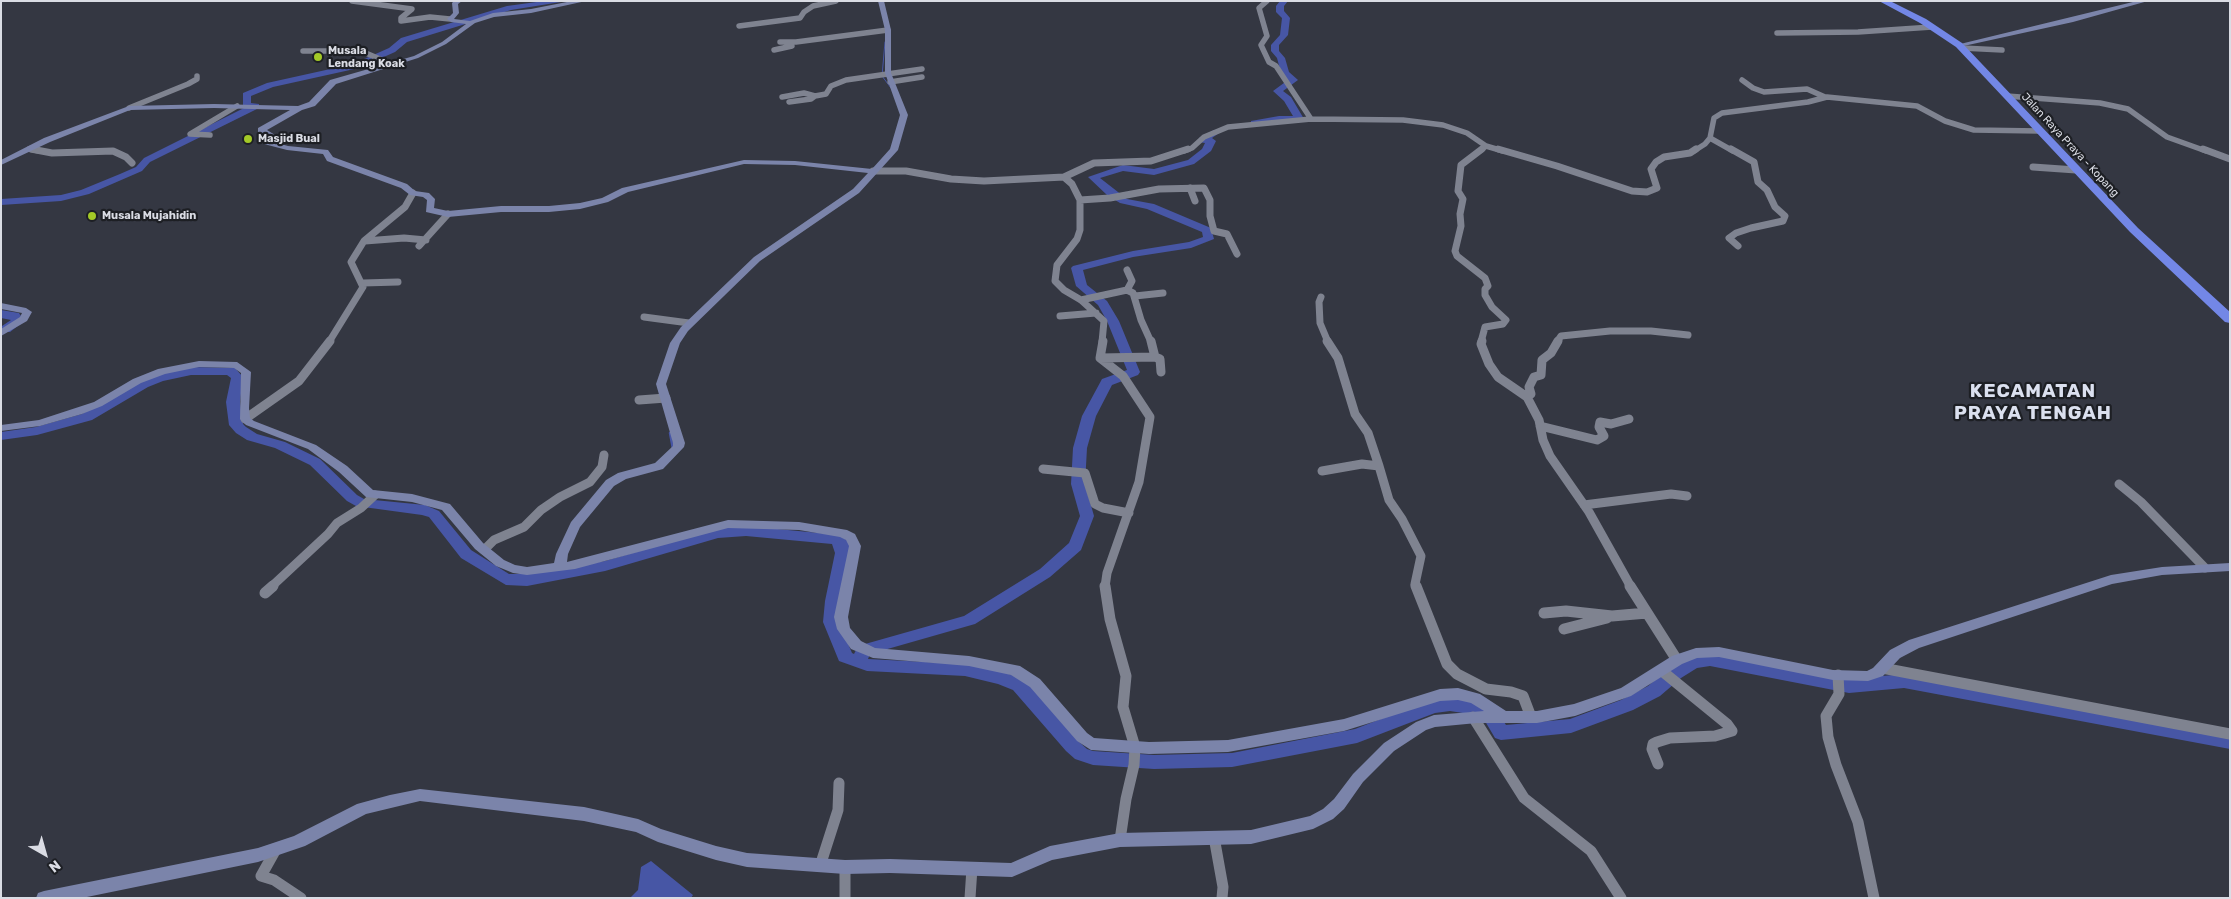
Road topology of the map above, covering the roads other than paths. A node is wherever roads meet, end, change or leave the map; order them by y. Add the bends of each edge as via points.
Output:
1 (352, 1) edge
2 (459, 1) edge
3 (583, 1) edge
4 (836, 1) edge
5 (882, 1) edge
6 (1267, 1) edge
7 (1883, 1) edge
8 (2144, 1) edge
9 (453, 20) junction
10 (470, 22) junction
11 (739, 26) dead end
12 (1932, 27) junction
13 (886, 30) junction
14 (1777, 33) dead end
15 (780, 42) dead end
16 (796, 42) junction
17 (1961, 46) junction
18 (774, 50) dead end
19 (2002, 50) dead end
20 (304, 51) dead end
21 (394, 65) junction
22 (922, 69) dead end
23 (885, 75) junction
24 (197, 76) dead end
25 (922, 77) dead end
26 (1742, 80) dead end
27 (815, 96) junction
28 (2007, 96) junction
29 (782, 97) dead end
30 (1824, 97) junction
31 (789, 104) dead end
32 (237, 106) junction
33 (129, 108) junction
34 (299, 108) junction
35 (1311, 119) junction
36 (2001, 124) dead end
37 (2013, 131) junction
38 (2039, 131) junction
39 (210, 135) dead end
40 (2164, 135) junction
41 (1710, 138) junction
42 (1486, 146) junction
43 (29, 149) junction
44 (2216, 150) dead end
45 (2230, 159) edge
46 (1, 163) edge
47 (132, 163) dead end
48 (2032, 167) dead end
49 (2076, 170) junction
50 (873, 171) junction
51 (1064, 177) junction
52 (1190, 188) junction
53 (413, 193) junction
54 (1080, 200) junction
55 (1195, 201) dead end
56 (448, 214) junction
57 (426, 240) junction
58 (364, 241) junction
59 (419, 246) dead end
60 (1738, 246) dead end
61 (1237, 254) dead end
62 (1127, 270) dead end
63 (398, 282) dead end
64 (363, 283) junction
65 (1127, 290) junction
66 (1163, 293) dead end
67 (1103, 294) joint
68 (1134, 296) junction
69 (1321, 297) dead end
70 (1081, 300) junction
71 (1, 306) edge
72 (1096, 313) junction
73 (1060, 316) dead end
74 (644, 317) dead end
75 (2230, 319) edge
76 (689, 323) junction
77 (1, 333) edge
78 (1688, 335) dead end
79 (1155, 357) junction
80 (1100, 358) junction
81 (1161, 372) dead end
82 (1526, 395) junction
83 (666, 398) junction
84 (639, 400) dead end
85 (245, 419) junction
86 (1629, 419) dead end
87 (1540, 426) junction
88 (1, 428) edge
89 (604, 455) dead end
90 (1379, 466) junction
91 (1043, 469) dead end
92 (1322, 471) dead end
93 (2119, 484) dead end
94 (1687, 496) dead end
95 (370, 500) junction
96 (1584, 505) junction
97 (1129, 513) junction
98 (484, 550) junction
99 (2230, 567) edge
100 (560, 568) junction
101 (2210, 568) junction
102 (265, 594) dead end
103 (1544, 613) dead end
104 (1647, 614) junction
105 (1612, 616) junction
106 (1564, 629) dead end
107 (1677, 660) junction
108 (1882, 668) junction
109 (1663, 672) junction
110 (1839, 680) junction
111 (1480, 717) junction
112 (1531, 717) junction
113 (1505, 718) junction
114 (2230, 734) edge
115 (1134, 756) junction
116 (1658, 764) dead end
117 (839, 783) dead end
118 (1214, 838) junction
119 (1120, 840) junction
120 (275, 850) junction
121 (820, 866) junction
122 (845, 867) junction
123 (972, 868) junction
124 (44, 898) edge
125 (301, 898) edge
126 (845, 898) edge
127 (970, 898) edge
128 (1222, 898) edge
129 (1621, 898) edge
130 (1874, 898) edge

1 - 9 street via 412,9 401,20 430,17
2 - 9 street via 455,3
3 - 10 street
4 - 11 street via 814,6 800,18
5 - 13 street
6 - 35 street via 1259,8 1266,36 1261,45 1269,62 1276,66
7 - 12 highway, Jalan Raya Praya - Kopang
8 - 17 street
9 - 10 street
10 - 21 street via 439,46
12 - 14 street
12 - 17 highway, Jalan Raya Praya - Kopang
13 - 16 street
13 - 23 street
15 - 16 street
16 - 18 street via 792,47
17 - 19 street
17 - 28 highway, Jalan Raya Praya - Kopang
20 - 21 street via 361,51
21 - 34 street via 334,82 312,104
22 - 23 street
23 - 25 street
23 - 27 street via 839,82 826,94
23 - 50 street via 903,111 904,120 894,150
24 - 33 street via 188,84
26 - 30 street via 1764,92 1807,89
27 - 29 street via 804,93
27 - 31 street via 803,100 803,104
28 - 38 highway, Jalan Raya Praya - Kopang
28 - 40 street via 2125,108
30 - 37 street via 1913,104 1945,121 1967,128
30 - 41 street via 1722,113 1713,120
32 - 33 street
32 - 34 street
32 - 39 street via 190,134
33 - 43 street
34 - 53 street via 261,129 271,134 266,141 288,148 325,152 330,160 404,186
35 - 42 street via 1403,120 1443,125 1467,133
35 - 51 street via 1228,127 1204,137 1192,148 1151,161 1094,164
36 - 37 street
37 - 38 street
38 - 49 highway, Jalan Raya Praya - Kopang
40 - 44 street
40 - 45 street
41 - 42 street via 1690,153 1658,160 1651,170 1657,188 1647,192 1622,189
41 - 60 street via 1754,162 1758,182 1785,216 1783,221 1751,228 1729,238
42 - 82 street via 1461,166 1458,191 1463,199 1455,251 1485,278 1488,286 1485,295 1506,320 1484,329 1481,342 1489,364 1500,379
43 - 46 street
43 - 47 street via 52,153 113,151
48 - 49 street
49 - 75 highway, Jalan Raya Praya - Kopang via 2134,230
50 - 51 street via 906,170 932,177 984,181
50 - 56 street via 744,162 625,190 605,200 580,206
50 - 76 street via 856,191 758,259
51 - 54 street via 1072,184
52 - 54 street
52 - 55 street
52 - 61 street via 1206,190 1214,231 1227,234
53 - 56 street via 429,196 430,212
53 - 58 street via 405,207
54 - 70 street via 1079,235 1059,260 1054,278 1061,288
56 - 57 street
57 - 58 street
57 - 59 street
58 - 64 street via 351,264
62 - 65 street via 1132,281
63 - 64 street
64 - 85 street via 336,333 302,377
65 - 67 street
65 - 68 street
66 - 68 street
67 - 70 street
68 - 79 street
69 - 90 street via 1320,323 1330,348 1338,358 1355,414 1368,433
70 - 72 street
71 - 77 street via 27,312 24,319
72 - 73 street
72 - 80 street via 1106,326
74 - 76 street
76 - 83 street via 675,343 662,384
78 - 82 street via 1609,331 1559,337 1542,360 1542,375 1534,377 1529,387 1531,394
79 - 80 street
79 - 81 street via 1160,360
80 - 97 street via 1123,376 1150,417 1142,467
82 - 87 street
83 - 84 street
83 - 100 street via 678,443 676,450 659,466 622,476 610,483 575,525 562,554
85 - 88 street via 247,377 244,369 237,364 208,363 156,373 78,412 40,423
85 - 95 street via 255,427 318,451 342,469
86 - 87 street via 1611,424 1600,422 1604,436 1597,440
87 - 96 street via 1550,456
89 - 98 street via 602,466 590,482 560,497 540,510 524,527 494,540
90 - 92 street via 1362,464
90 - 112 street via 1389,500 1421,556 1415,584 1447,664 1457,674 1486,689 1523,696
91 - 97 street via 1086,474 1096,506
93 - 101 street
94 - 96 street via 1676,494
95 - 98 street via 412,498 446,507
95 - 102 street via 337,523
96 - 104 street
97 - 115 street via 1107,573 1105,588 1126,676 1123,706
98 - 100 street via 500,563 520,570
99 - 101 street
100 - 115 street via 728,524 799,526 843,533 852,539 855,546 840,617 856,645 873,653 968,661 1015,670 1035,683 1088,742
101 - 108 street via 2139,574 2080,589 1914,644 1895,654
103 - 105 street via 1566,611
104 - 105 street
104 - 107 street
105 - 106 street
107 - 109 street
107 - 110 street via 1696,653 1719,652
108 - 110 street via 1868,676
108 - 114 street
109 - 112 street via 1626,692 1593,704 1560,714
109 - 116 street via 1732,730 1715,736 1670,738 1657,742 1652,749
110 - 130 street via 1839,694 1826,716 1828,737 1858,822
111 - 113 street
111 - 118 street via 1434,721 1404,736 1369,767 1334,810 1313,822 1251,837
111 - 129 street via 1524,798 1591,851
112 - 113 street
113 - 115 street via 1476,698 1440,694 1361,720 1253,742
115 - 119 street
117 - 121 street via 838,810
118 - 119 street
118 - 128 street
119 - 123 street via 1050,853 1012,870
120 - 121 street via 362,809 401,798 429,796 584,814 638,826 658,835 747,860
120 - 124 street
120 - 125 street via 261,876 274,880
121 - 122 street
122 - 123 street
122 - 126 street
123 - 127 street

